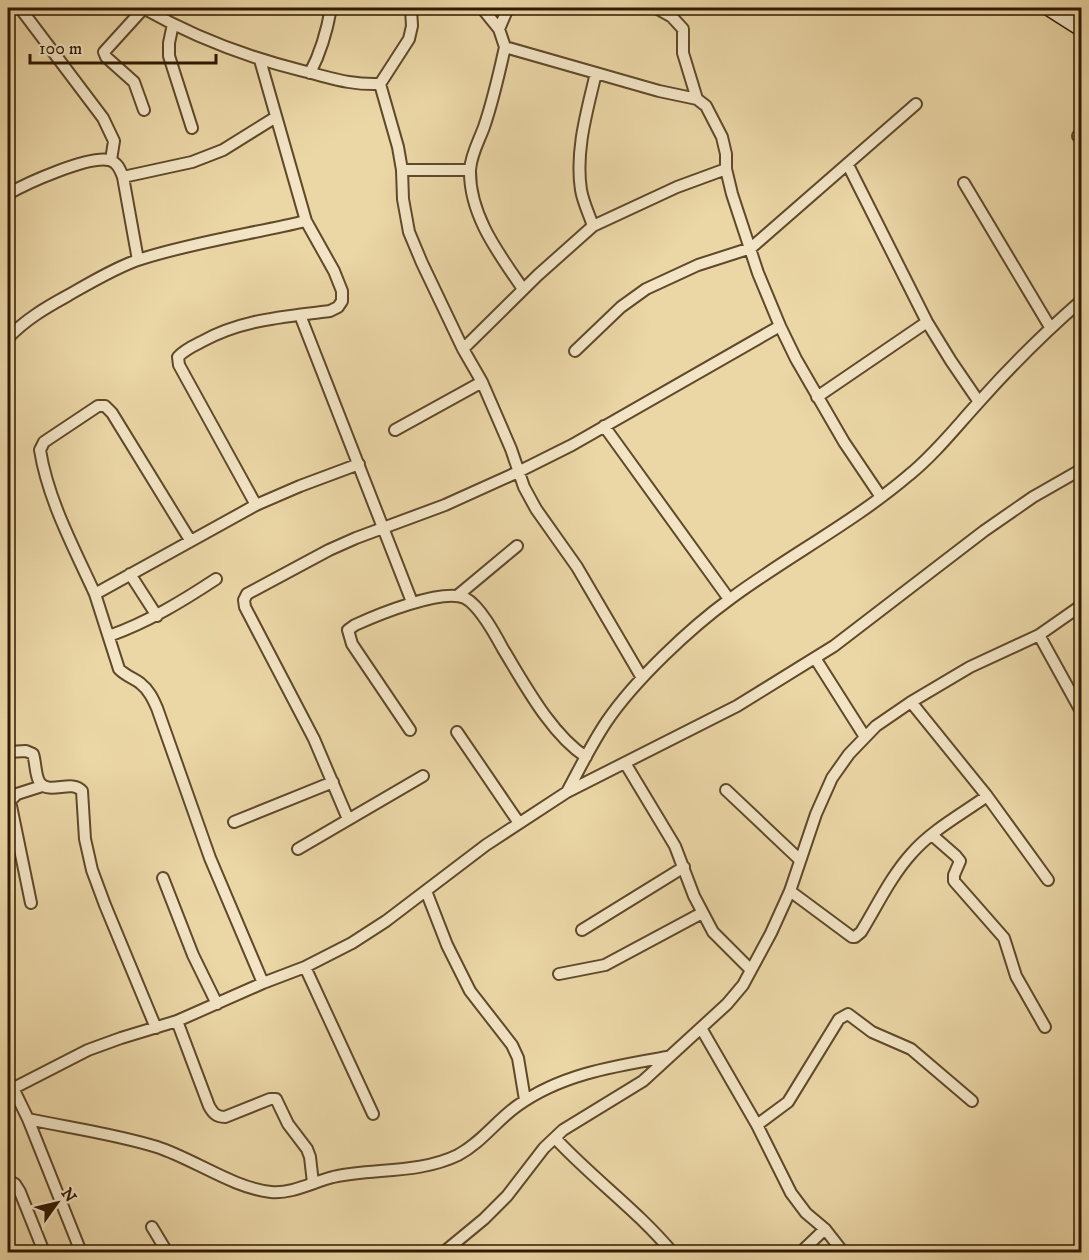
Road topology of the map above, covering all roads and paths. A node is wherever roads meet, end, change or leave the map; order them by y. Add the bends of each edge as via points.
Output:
1 (20, 8) edge
2 (143, 8) edge
3 (331, 8) edge
4 (411, 8) edge
5 (482, 8) edge
6 (508, 8) edge
7 (656, 8) edge
8 (1049, 8) edge
9 (670, 11) edge
10 (173, 24) junction
11 (1082, 29) edge
12 (499, 30) junction
13 (506, 47) junction
14 (260, 60) junction
15 (310, 73) junction
16 (596, 73) junction
17 (380, 84) junction
18 (696, 99) junction
19 (916, 104) dead end
20 (144, 110) dead end
21 (276, 117) junction
22 (192, 128) dead end
23 (111, 160) junction
24 (848, 165) junction
25 (726, 169) junction
26 (402, 170) junction
27 (470, 170) junction
28 (123, 177) junction
29 (964, 183) dead end
30 (8, 194) edge
31 (306, 221) junction
32 (593, 225) junction
33 (751, 248) junction
34 (138, 260) junction
35 (524, 289) junction
36 (1082, 300) edge
37 (300, 315) junction
38 (927, 322) junction
39 (780, 326) junction
40 (1050, 327) junction
41 (8, 338) edge
42 (463, 349) junction
43 (575, 351) dead end
44 (482, 382) junction
45 (817, 397) junction
46 (979, 402) junction
47 (604, 426) junction
48 (395, 429) dead end
49 (359, 464) junction
50 (1082, 470) edge
51 (519, 472) junction
52 (881, 497) junction
53 (256, 505) junction
54 (383, 528) junction
55 (190, 540) junction
56 (517, 546) dead end
57 (130, 574) junction
58 (216, 579) dead end
59 (94, 594) junction
60 (457, 596) junction
61 (729, 600) junction
62 (412, 602) junction
63 (1082, 605) edge
64 (157, 616) junction
65 (1039, 635) junction
66 (109, 636) junction
67 (815, 658) junction
68 (642, 678) junction
69 (910, 702) junction
70 (1082, 713) edge
71 (410, 730) dead end
72 (457, 732) dead end
73 (865, 737) junction
74 (8, 752) edge
75 (586, 757) junction
76 (625, 764) junction
77 (423, 776) dead end
78 (333, 782) junction
79 (42, 786) junction
80 (726, 790) dead end
81 (567, 792) junction
82 (987, 796) junction
83 (348, 819) junction
84 (234, 822) dead end
85 (519, 823) junction
86 (932, 835) junction
87 (298, 849) dead end
88 (800, 860) junction
89 (684, 867) junction
90 (163, 878) dead end
91 (1048, 880) dead end
92 (426, 891) junction
93 (790, 891) junction
94 (31, 903) dead end
95 (702, 913) junction
96 (582, 930) dead end
97 (305, 967) junction
98 (751, 970) junction
99 (559, 974) dead end
100 (263, 983) junction
101 (217, 1004) junction
102 (177, 1022) junction
103 (1045, 1027) dead end
104 (156, 1028) junction
105 (701, 1028) junction
106 (669, 1057) junction
107 (10, 1089) edge
108 (525, 1100) junction
109 (972, 1101) dead end
110 (373, 1114) dead end
111 (28, 1119) junction
112 (757, 1125) junction
113 (555, 1138) junction
114 (8, 1180) edge
115 (313, 1183) junction
116 (152, 1227) dead end
117 (825, 1229) junction
118 (44, 1252) edge
119 (81, 1252) edge
120 (166, 1252) edge
121 (444, 1252) edge
122 (672, 1252) edge
123 (801, 1252) edge
124 (843, 1252) edge

1 - 23 street via 103,118 114,141
2 - 10 street
2 - 20 street via 104,52 134,82
3 - 15 street via 318,58
4 - 17 street via 409,39
5 - 12 street
6 - 12 street
7 - 9 street
8 - 11 main road
9 - 18 street via 683,29 683,53
10 - 14 street
10 - 22 street via 169,56
12 - 13 street
13 - 16 street
13 - 27 street
14 - 15 street
14 - 21 street
15 - 17 street via 355,84
16 - 18 street
16 - 32 street via 583,128 580,162 581,190
17 - 26 street
18 - 25 street via 706,106 722,137
19 - 24 street
21 - 28 street via 223,150 192,162
21 - 31 street
23 - 28 street
23 - 30 street via 59,171
24 - 33 street
24 - 38 street
25 - 32 street
25 - 33 street
26 - 27 street
26 - 42 street via 409,232
27 - 35 street via 482,224
28 - 34 street
29 - 40 street
31 - 34 street
31 - 37 street via 334,271 342,301 330,311
32 - 35 street
33 - 39 street
33 - 43 street via 646,289
34 - 41 street via 40,311
35 - 42 street
36 - 40 street
37 - 49 street
37 - 53 street via 236,326 178,357
38 - 45 street
38 - 46 street
39 - 45 street
39 - 47 street
40 - 46 street
42 - 44 street
44 - 48 street
44 - 51 street
45 - 52 street
46 - 52 street via 934,452
47 - 51 street
47 - 61 street
49 - 53 street
49 - 54 street
50 - 67 street via 984,531
51 - 54 street
51 - 68 street via 536,509 582,576
52 - 61 street
53 - 55 street
54 - 62 street
54 - 78 street via 294,567 252,590 244,600
55 - 57 street
55 - 59 street via 112,413 105,406 98,406 44,442 40,450 47,481
56 - 60 street
57 - 59 street
57 - 64 street
58 - 64 street
59 - 66 street
60 - 62 street
60 - 75 street via 475,606 561,736
61 - 68 street
62 - 71 street via 348,630 352,644
63 - 65 street
64 - 66 street
65 - 69 street via 970,667
65 - 70 street
66 - 100 street via 119,669 149,692 157,708 210,858
67 - 73 street
67 - 76 street via 737,706
68 - 75 street via 608,719
69 - 73 street
69 - 82 street
72 - 85 street
73 - 88 street via 832,778
74 - 79 street via 33,754
75 - 81 street
76 - 81 street
76 - 89 street
77 - 83 street
78 - 83 street
78 - 84 street
79 - 94 street via 10,801
79 - 104 street via 75,786 82,791 85,839 92,870
80 - 88 street
81 - 85 street
82 - 86 street
82 - 91 street
83 - 87 street
85 - 92 street
86 - 93 street via 912,852 855,937
86 - 103 street via 960,861 954,881 1004,938 1016,976
88 - 93 street
89 - 95 street
89 - 96 street
90 - 101 street
92 - 97 street via 378,927
92 - 108 street via 470,991 512,1045
93 - 98 street
95 - 98 street via 713,932
95 - 99 street via 605,965
97 - 100 street
97 - 110 street
98 - 105 street via 727,1004
100 - 101 street
101 - 102 street
102 - 104 street
102 - 115 street via 213,1113 225,1117 276,1099 307,1149
104 - 107 street via 88,1050
105 - 106 street
105 - 112 street
106 - 108 street via 568,1079
106 - 113 street via 643,1081
107 - 111 street
108 - 115 street via 459,1155 436,1164
109 - 112 street via 911,1049 872,1032 848,1014 840,1019 788,1102
111 - 115 street via 157,1147 262,1191 288,1191
111 - 119 street
112 - 117 street via 791,1193
113 - 121 street via 507,1196
113 - 122 street
114 - 118 street via 20,1192
116 - 120 street
117 - 123 street
117 - 124 street

